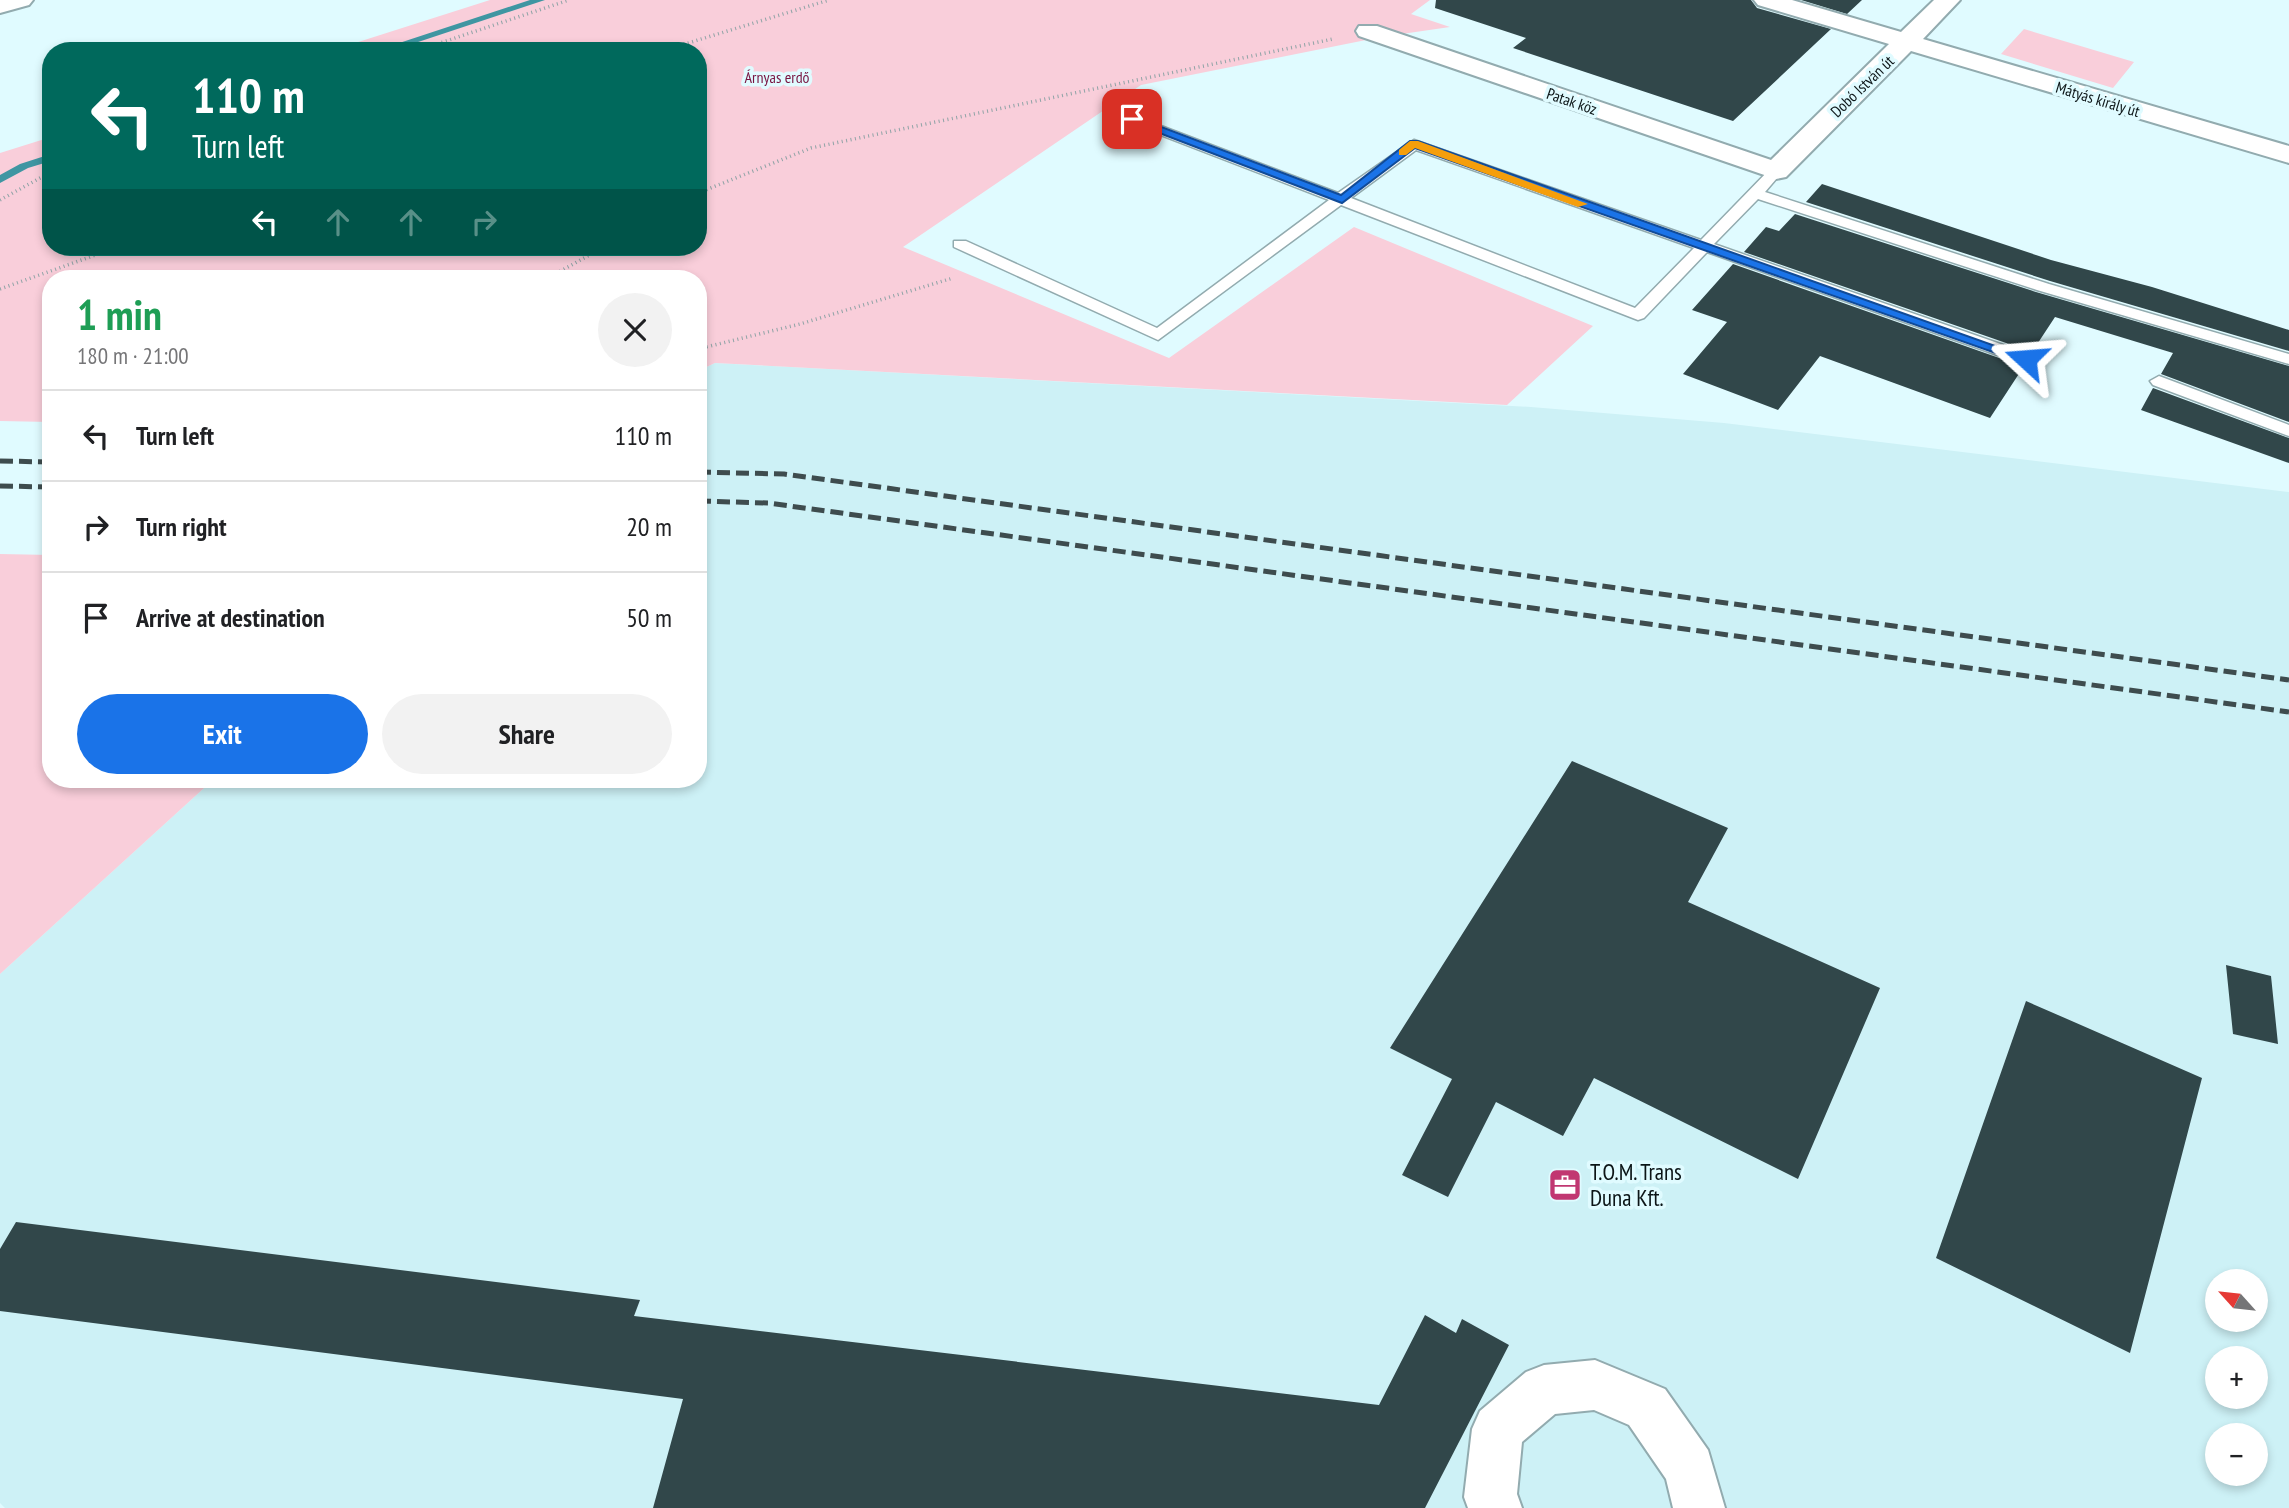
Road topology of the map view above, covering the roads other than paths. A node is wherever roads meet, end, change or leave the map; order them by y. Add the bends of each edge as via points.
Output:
1 (22, 0) edge
2 (1766, 0) edge
3 (1948, 0) edge
4 (0, 6) edge
5 (1368, 31) road end
6 (1907, 42) junction
7 (1132, 119) dead end
8 (2289, 155) edge
9 (1776, 171) junction
10 (1754, 193) junction
11 (1342, 199) junction
12 (960, 244) dead end
13 (1704, 248) junction
14 (2026, 359) dead end
15 (2289, 359) edge
16 (2159, 381) dead end
17 (2289, 431) edge
18 (1496, 1508) edge
19 (1699, 1508) edge

1 - 4 street
2 - 6 street, Mátyás király út
3 - 6 street, Dobó István út
5 - 9 street, Patak köz
6 - 8 street, Mátyás király út
6 - 9 street, Dobó István út
7 - 11 lane
9 - 10 lane
10 - 13 lane
10 - 15 lane via 2043,287
11 - 12 lane via 1158,335
11 - 13 lane via 1414,144
11 - 13 lane via 1638,315
13 - 14 lane
16 - 17 lane
18 - 19 street via 1490,1497 1498,1429 1544,1390 1595,1385 1647,1407 1690,1468

